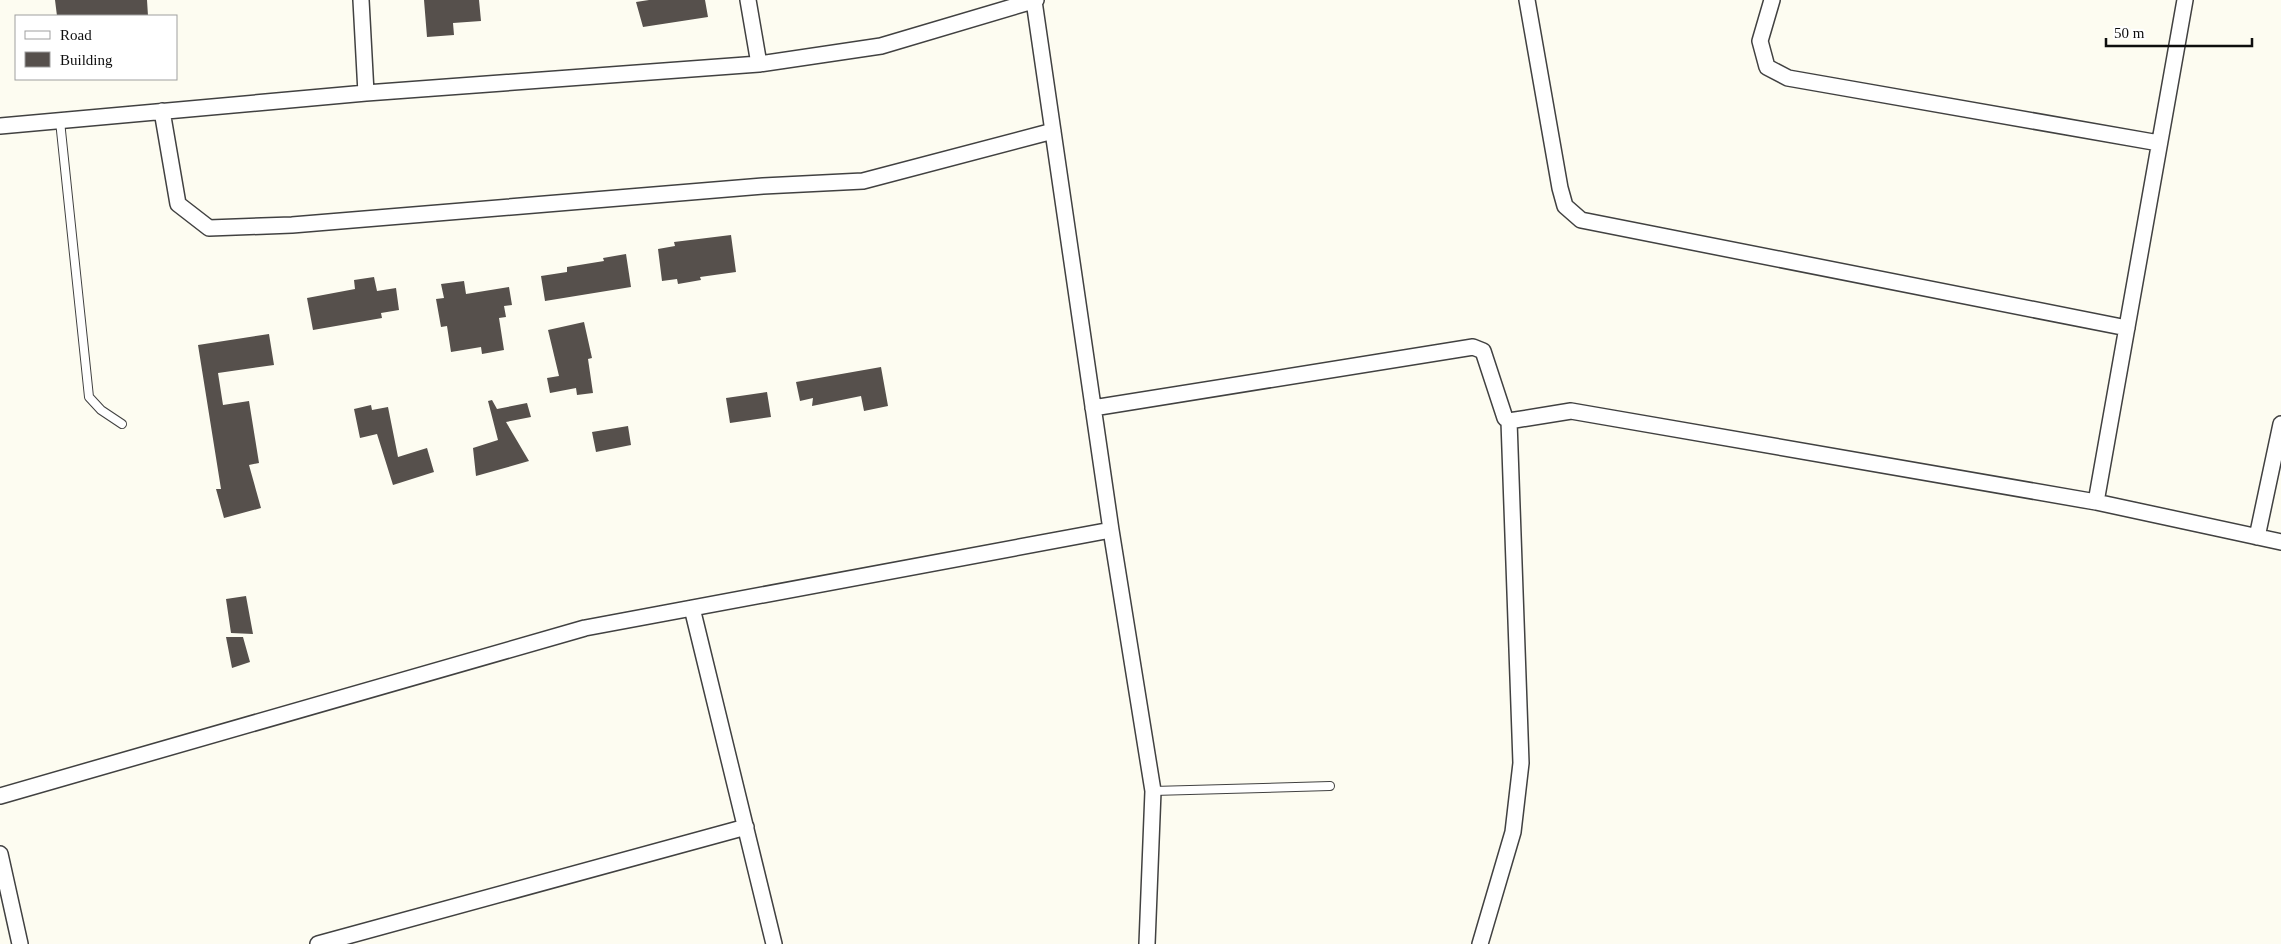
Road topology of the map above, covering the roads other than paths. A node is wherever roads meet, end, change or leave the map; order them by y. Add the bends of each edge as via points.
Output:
1 (361, 0) edge
2 (748, 0) edge
3 (1035, 0) edge
4 (1527, 0) edge
5 (1772, 0) edge
6 (2185, 0) edge
7 (760, 64) junction
8 (366, 94) junction
9 (162, 111) junction
10 (60, 121) junction
11 (0, 126) edge
12 (1053, 131) junction
13 (2159, 143) junction
14 (2127, 328) junction
15 (1093, 408) junction
16 (1509, 421) junction
17 (122, 424) dead end
18 (2281, 424) edge
19 (2096, 502) junction
20 (1111, 530) junction
21 (2257, 537) junction
22 (2281, 542) edge
23 (692, 608) junction
24 (1330, 786) dead end
25 (1153, 791) junction
26 (0, 796) edge
27 (746, 827) junction
28 (0, 854) edge
29 (20, 944) edge
30 (318, 944) edge
31 (774, 944) edge
32 (1147, 944) edge
33 (1480, 944) edge

1 - 8 street
2 - 7 street
3 - 7 street via 881,46
3 - 12 street
4 - 14 street via 1560,188 1565,206 1581,220
5 - 13 street via 1760,41 1767,67 1788,78
6 - 13 street
7 - 8 street
8 - 9 street
9 - 10 street
9 - 12 street via 178,204 209,228 292,225 863,180
10 - 11 street
10 - 17 lane via 89,397
12 - 15 street
13 - 14 street
14 - 19 street
15 - 16 street via 1473,347 1483,351 1505,418
15 - 20 street
16 - 19 street via 1571,410
16 - 33 street via 1521,763 1513,832
18 - 21 street
19 - 21 street
20 - 23 street
20 - 25 street
21 - 22 street
23 - 26 street via 586,628
23 - 27 street
24 - 25 lane
25 - 32 street
27 - 30 street
27 - 31 street
28 - 29 street

